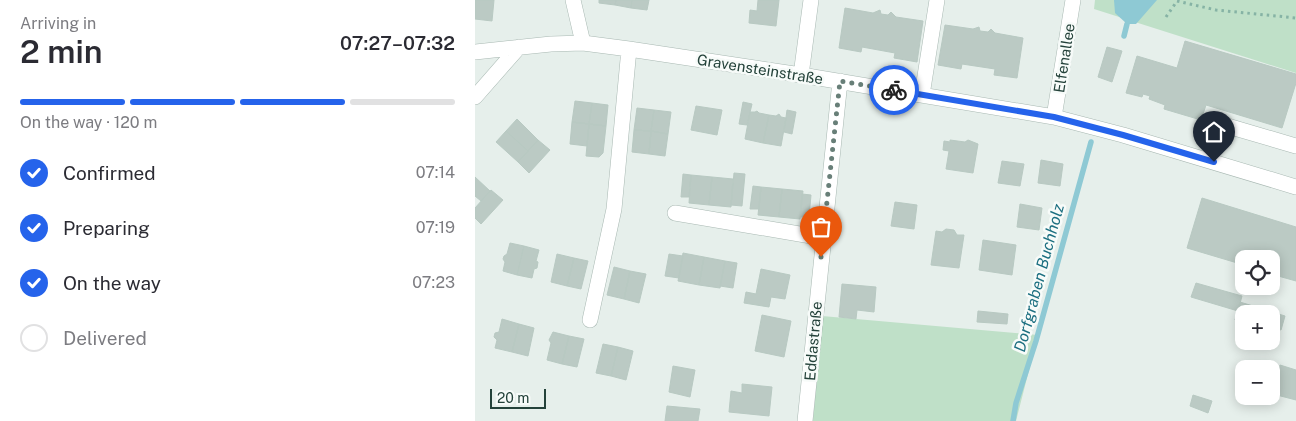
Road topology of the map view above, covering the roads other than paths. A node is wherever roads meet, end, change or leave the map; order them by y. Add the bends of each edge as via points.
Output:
1 (573, 0) edge
2 (811, 0) edge
3 (937, 0) edge
4 (1073, 0) edge
5 (583, 43) junction
6 (519, 47) junction
7 (629, 48) junction
8 (475, 52) edge
9 (801, 75) junction
10 (840, 81) junction
11 (922, 95) junction
12 (475, 97) edge
13 (1054, 117) junction
14 (1214, 122) dead end
15 (1296, 146) edge
16 (1296, 187) edge
17 (675, 214) dead end
18 (823, 238) junction
19 (590, 320) dead end
20 (805, 421) edge

1 - 5 street
2 - 9 street
3 - 11 street
4 - 13 street, Elfenallee
5 - 6 street, Gravensteinstraße
5 - 7 street, Gravensteinstraße
6 - 8 street, Gravensteinstraße
6 - 12 street
7 - 9 street, Gravensteinstraße
7 - 19 street via 614,209
9 - 10 street, Gravensteinstraße
10 - 11 street, Gravensteinstraße
10 - 18 street, Eddastraße
11 - 13 street, Gravensteinstraße
13 - 16 street, Gravensteinstraße
14 - 15 street
17 - 18 street
18 - 20 street, Eddastraße

